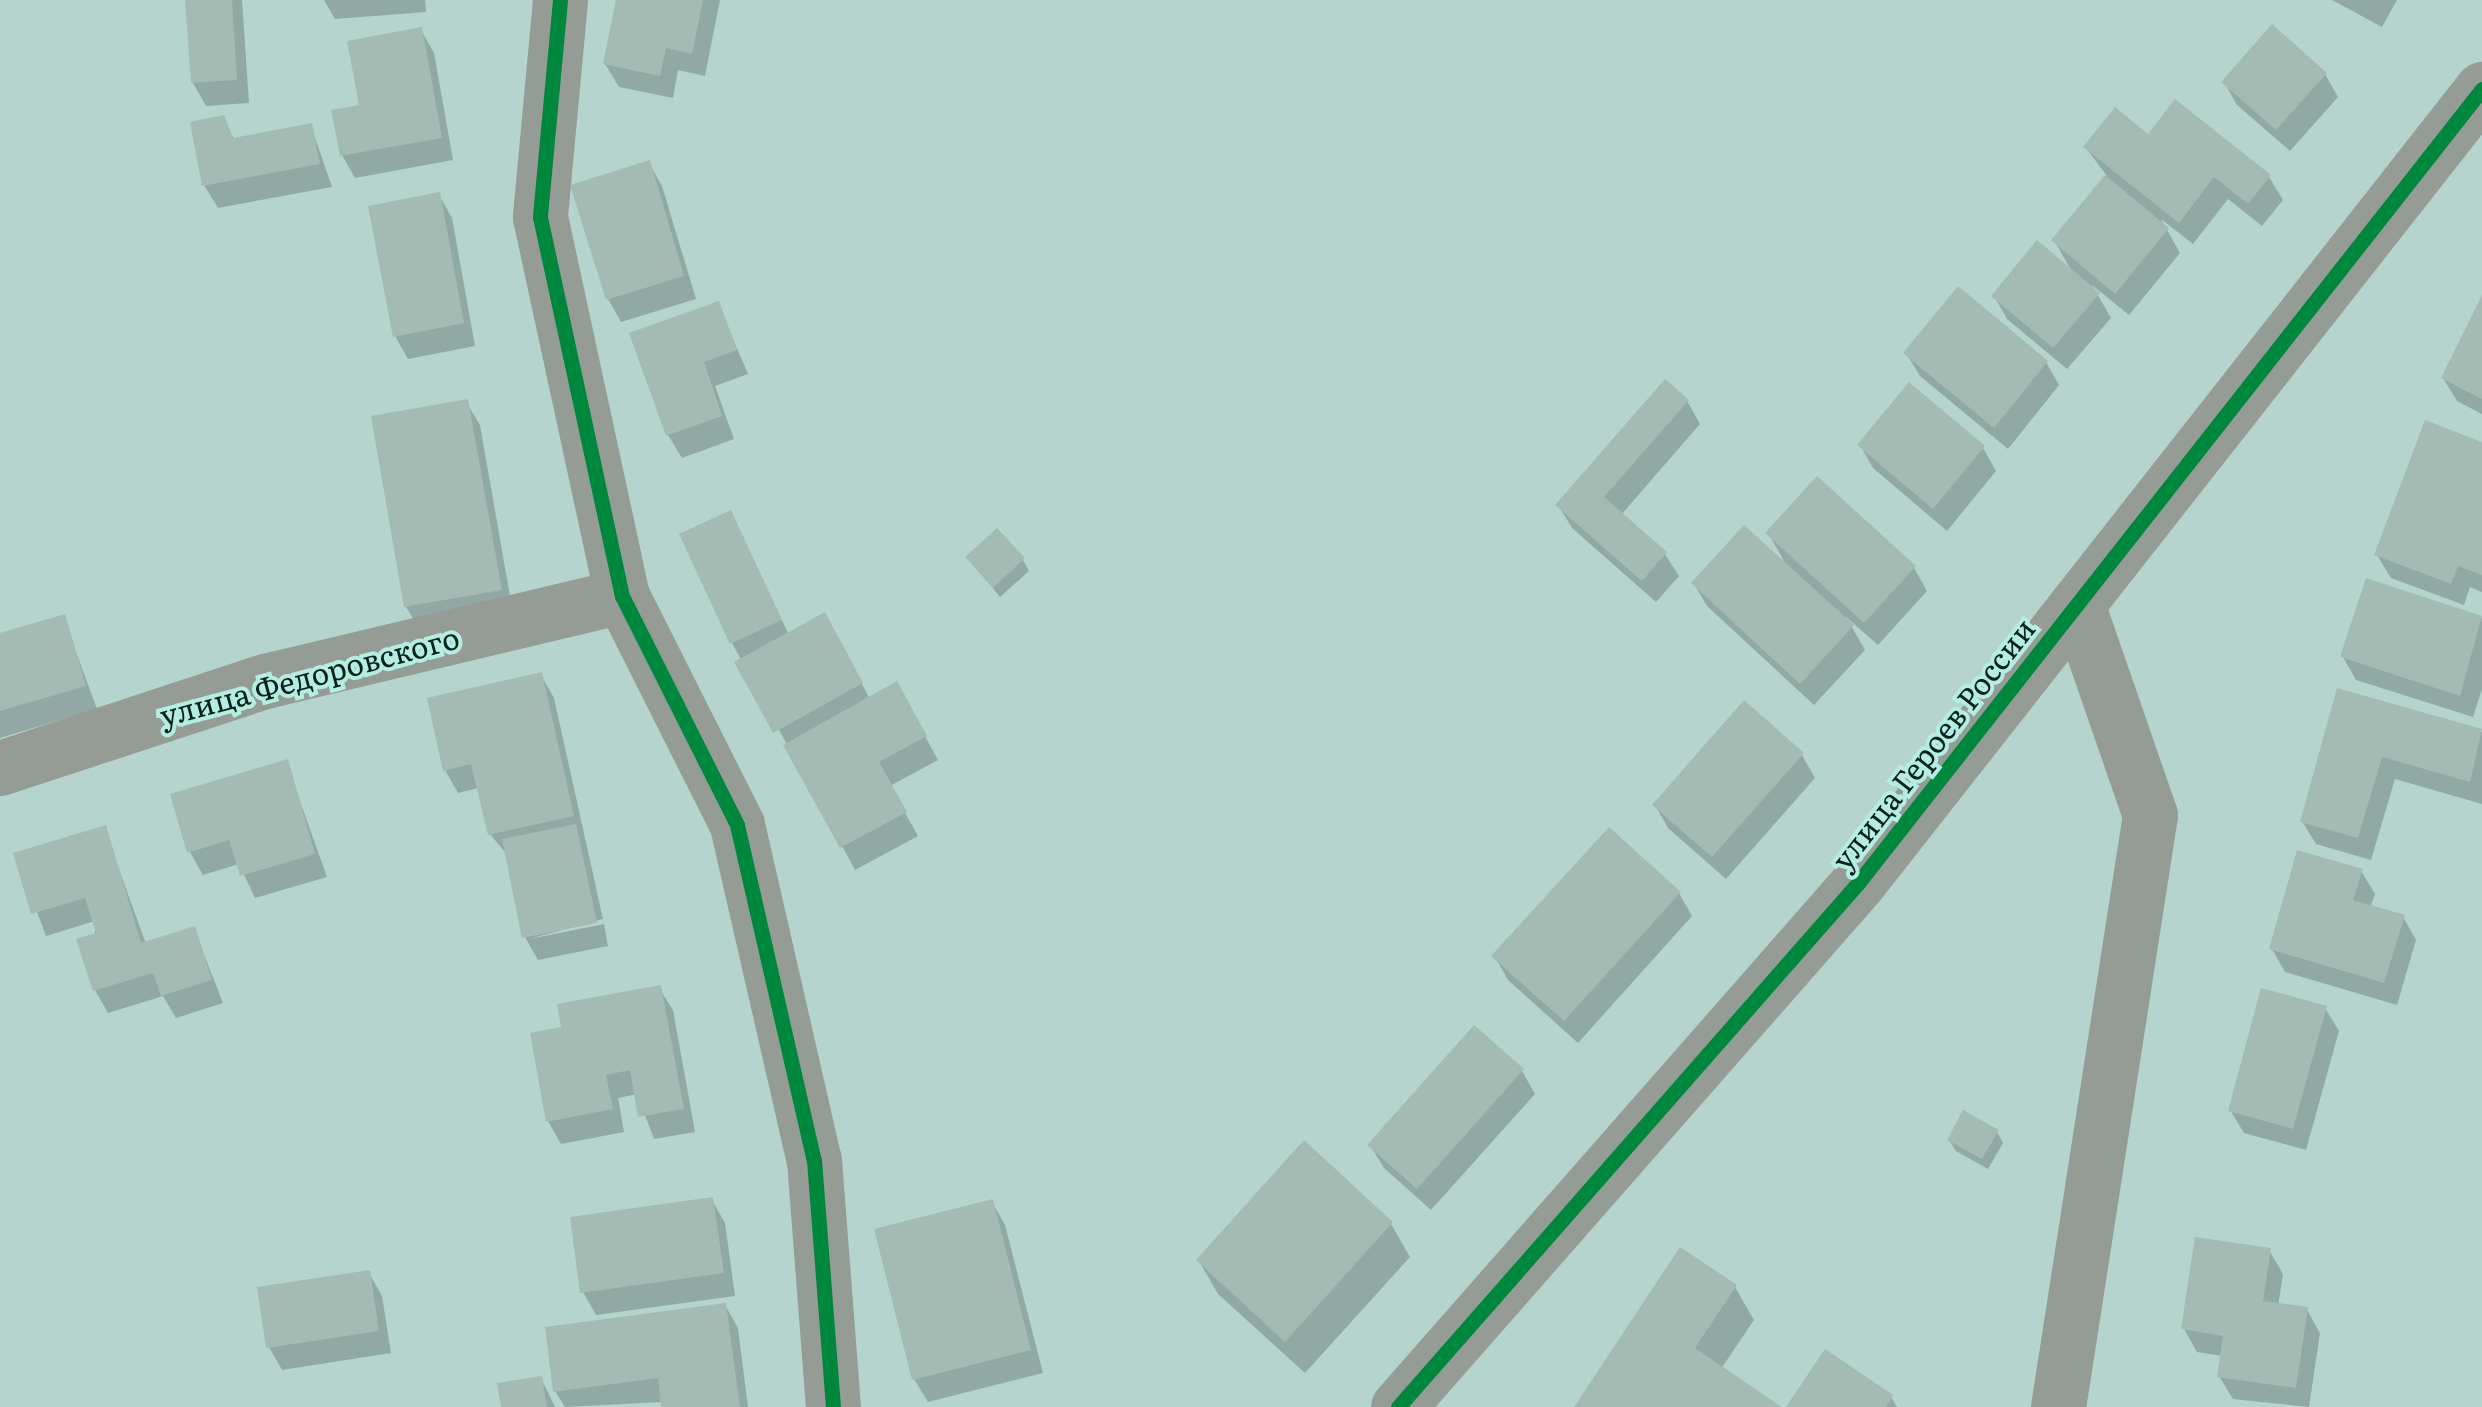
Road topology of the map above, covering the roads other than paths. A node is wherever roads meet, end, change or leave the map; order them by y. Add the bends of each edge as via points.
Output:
1 (560, 0) edge
2 (2482, 89) edge
3 (622, 596) junction
4 (2077, 604) junction
5 (0, 768) edge
6 (833, 1407) edge
7 (1398, 1407) edge
8 (2058, 1407) edge

1 - 3 street via 540,218
2 - 4 street, улица Героев России
3 - 5 street, улица Федоровского via 264,681
3 - 6 street via 737,825 814,1160
4 - 7 street, улица Героев России via 1858,883
4 - 8 street via 2150,814

